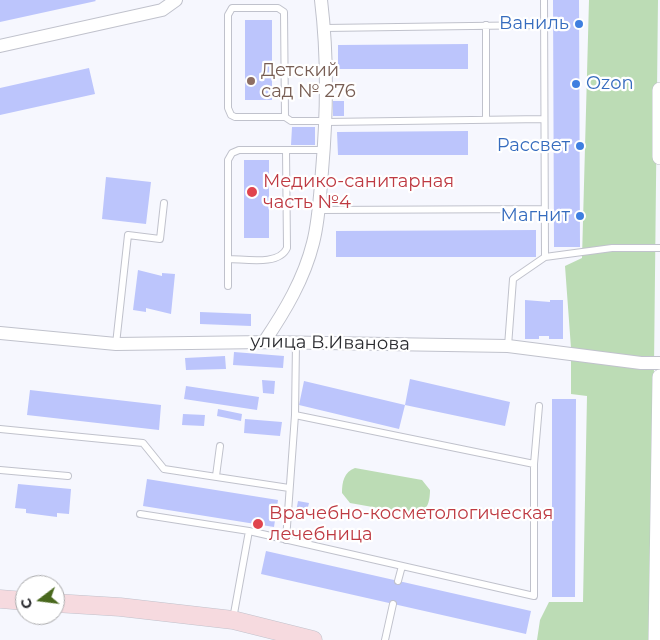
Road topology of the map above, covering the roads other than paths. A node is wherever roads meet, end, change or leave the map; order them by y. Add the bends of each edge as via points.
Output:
1 (176, 0) edge
2 (321, 0) edge
3 (544, 0) edge
4 (544, 24) junction
5 (486, 25) junction
6 (324, 28) junction
7 (0, 46) edge
8 (660, 90) edge
9 (285, 118) junction
10 (544, 119) junction
11 (486, 120) junction
12 (326, 121) junction
13 (660, 125) edge
14 (286, 150) junction
15 (324, 150) junction
16 (660, 157) edge
17 (164, 203) dead end
18 (544, 209) junction
19 (319, 210) junction
20 (660, 248) edge
21 (545, 257) junction
22 (228, 259) junction
23 (228, 286) dead end
24 (0, 333) edge
25 (264, 342) junction
26 (296, 343) junction
27 (116, 344) junction
28 (508, 346) junction
29 (660, 363) edge
30 (660, 377) edge
31 (660, 382) edge
32 (538, 406) dead end
33 (295, 415) junction
34 (0, 429) edge
35 (220, 446) dead end
36 (659, 454) edge
37 (534, 464) junction
38 (0, 470) edge
39 (68, 476) dead end
40 (216, 476) junction
41 (289, 488) junction
42 (658, 503) edge
43 (140, 514) dead end
44 (249, 531) junction
45 (286, 540) junction
46 (402, 566) junction
47 (398, 581) dead end
48 (0, 599) edge
49 (15, 600) edge
50 (65, 604) edge
51 (393, 604) dead end
52 (233, 620) junction
53 (657, 637) edge
54 (313, 640) edge
55 (385, 640) edge

1 - 7 street via 162,10
2 - 6 street
3 - 4 lane
4 - 5 lane
4 - 10 lane
5 - 6 lane
5 - 11 lane
6 - 12 street
8 - 13 street
9 - 9 lane via 284,12 278,8 232,8 228,14 229,112 235,118
9 - 12 lane via 291,121
10 - 11 lane
10 - 18 lane
11 - 12 lane
12 - 15 street
13 - 16 street
14 - 15 lane
14 - 22 lane via 239,150 230,156
14 - 22 lane via 287,248 273,259
15 - 19 street
17 - 27 lane via 160,239 128,235
18 - 19 lane
18 - 21 lane
19 - 25 street via 313,243 300,279 286,310
20 - 21 lane via 612,248
21 - 28 lane via 513,278
22 - 23 lane
24 - 27 street, улица В.Иванова
25 - 26 street, улица В.Иванова
25 - 27 street, улица В.Иванова
26 - 28 street, улица В.Иванова
26 - 33 lane
28 - 29 street, улица В.Иванова
30 - 31 street
31 - 36 street
32 - 37 lane
33 - 37 lane
33 - 41 lane
34 - 40 lane via 143,443 164,468
35 - 40 lane
36 - 42 street
37 - 46 lane via 534,596
38 - 39 lane
40 - 41 lane
41 - 45 lane
42 - 53 street
43 - 44 lane
44 - 45 lane
44 - 52 lane
45 - 46 lane
46 - 47 lane
48 - 49 main road
50 - 52 main road
51 - 55 lane
52 - 54 main road

